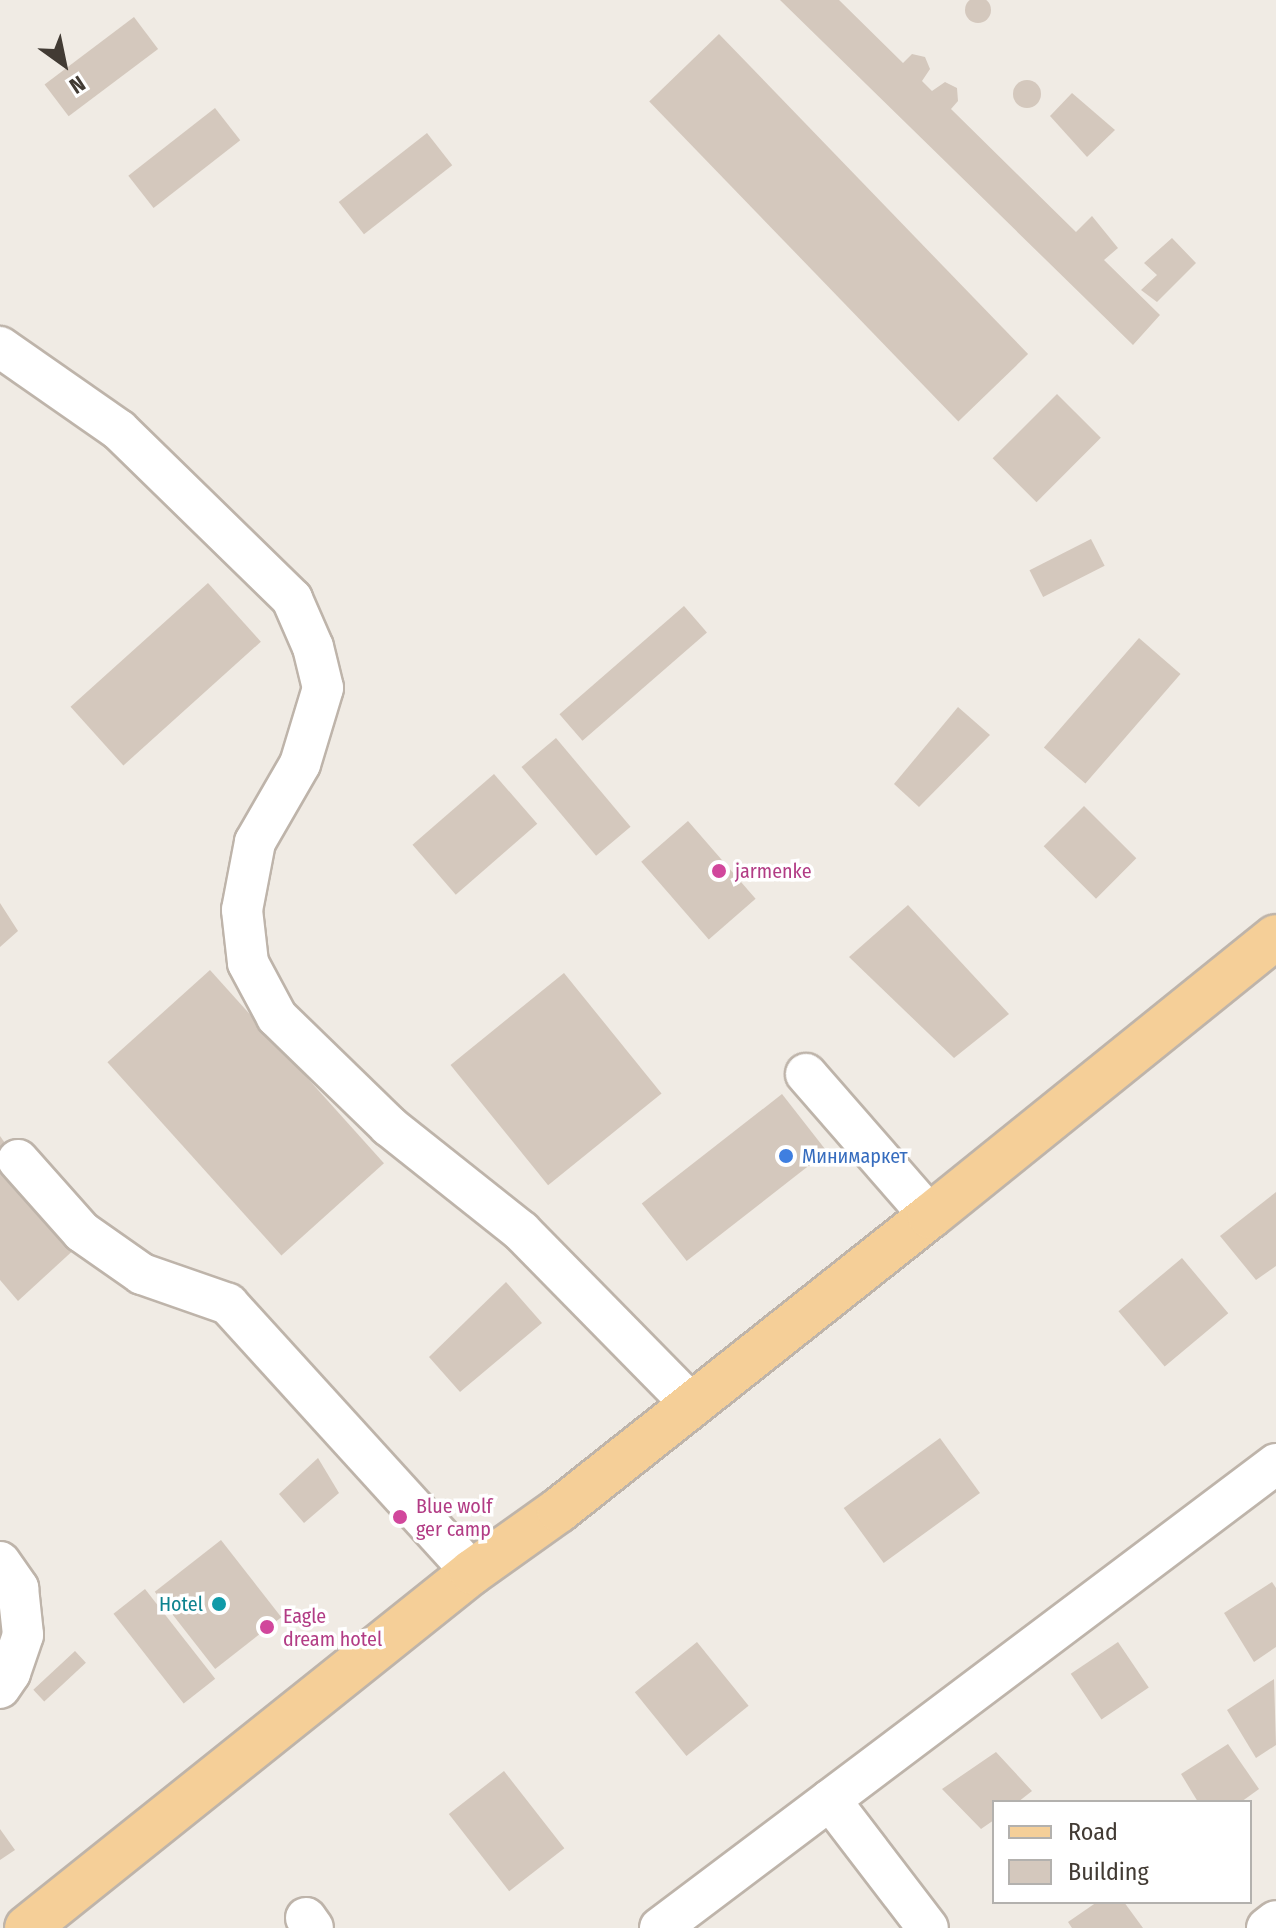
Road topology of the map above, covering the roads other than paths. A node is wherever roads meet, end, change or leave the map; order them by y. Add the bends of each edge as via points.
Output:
1 (0, 347) edge
2 (1276, 937) edge
3 (806, 1074) dead end
4 (18, 1160) dead end
5 (930, 1216) junction
6 (692, 1405) junction
7 (1276, 1464) edge
8 (0, 1562) edge
9 (472, 1572) junction
10 (0, 1688) edge
11 (830, 1800) junction
12 (1276, 1921) edge
13 (27, 1928) edge
14 (660, 1928) edge
15 (928, 1928) edge
16 (1267, 1928) edge

1 - 6 street via 119,430 292,599 313,647 323,688 300,764 255,842 242,910 248,963 277,1017 389,1126 521,1231
2 - 5 main road
3 - 5 street
4 - 9 street via 82,1232 142,1274 228,1304
5 - 6 main road
6 - 9 main road
7 - 11 street
8 - 10 street via 18,1588 23,1635
9 - 13 main road
11 - 14 street
11 - 15 street
12 - 16 street

